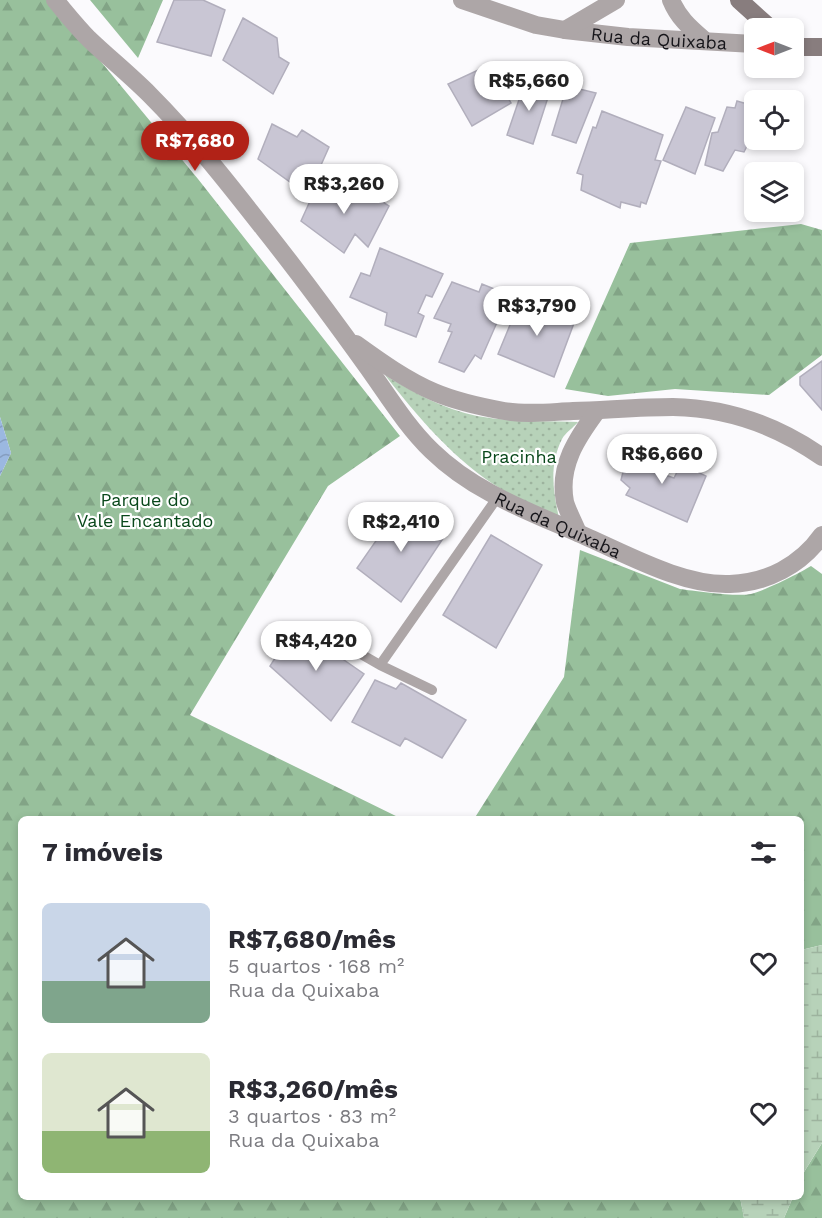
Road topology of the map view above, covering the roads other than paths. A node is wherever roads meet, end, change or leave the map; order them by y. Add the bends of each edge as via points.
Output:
1 (55, 0) edge
2 (462, 0) edge
3 (616, 0) edge
4 (671, 0) edge
5 (739, 0) edge
6 (759, 18) edge
7 (565, 30) junction
8 (703, 39) junction
9 (744, 43) edge
10 (804, 47) edge
11 (822, 47) edge
12 (345, 336) junction
13 (597, 411) junction
14 (822, 457) edge
15 (497, 498) junction
16 (578, 533) junction
17 (822, 535) edge
18 (319, 630) dead end
19 (380, 665) junction
20 (432, 690) dead end

1 - 12 street, Rua da Quixaba via 212,164
2 - 7 street, Rua da Quixaba via 536,25
3 - 7 street, Rua da Quixaba
4 - 8 street via 684,23
5 - 6 main road
7 - 8 street, Rua da Quixaba
8 - 9 street, Rua da Quixaba
10 - 11 main road
12 - 13 street, Rua da Quixaba via 435,393 506,411
12 - 15 street, Rua da Quixaba via 432,451
13 - 14 street, Rua da Quixaba via 674,407 735,415 767,426
13 - 16 street via 568,454 566,503
15 - 16 street, Rua da Quixaba
15 - 19 lane
16 - 17 street, Rua da Quixaba via 671,572 730,584 766,578 788,568 812,549
18 - 19 lane
19 - 20 lane

